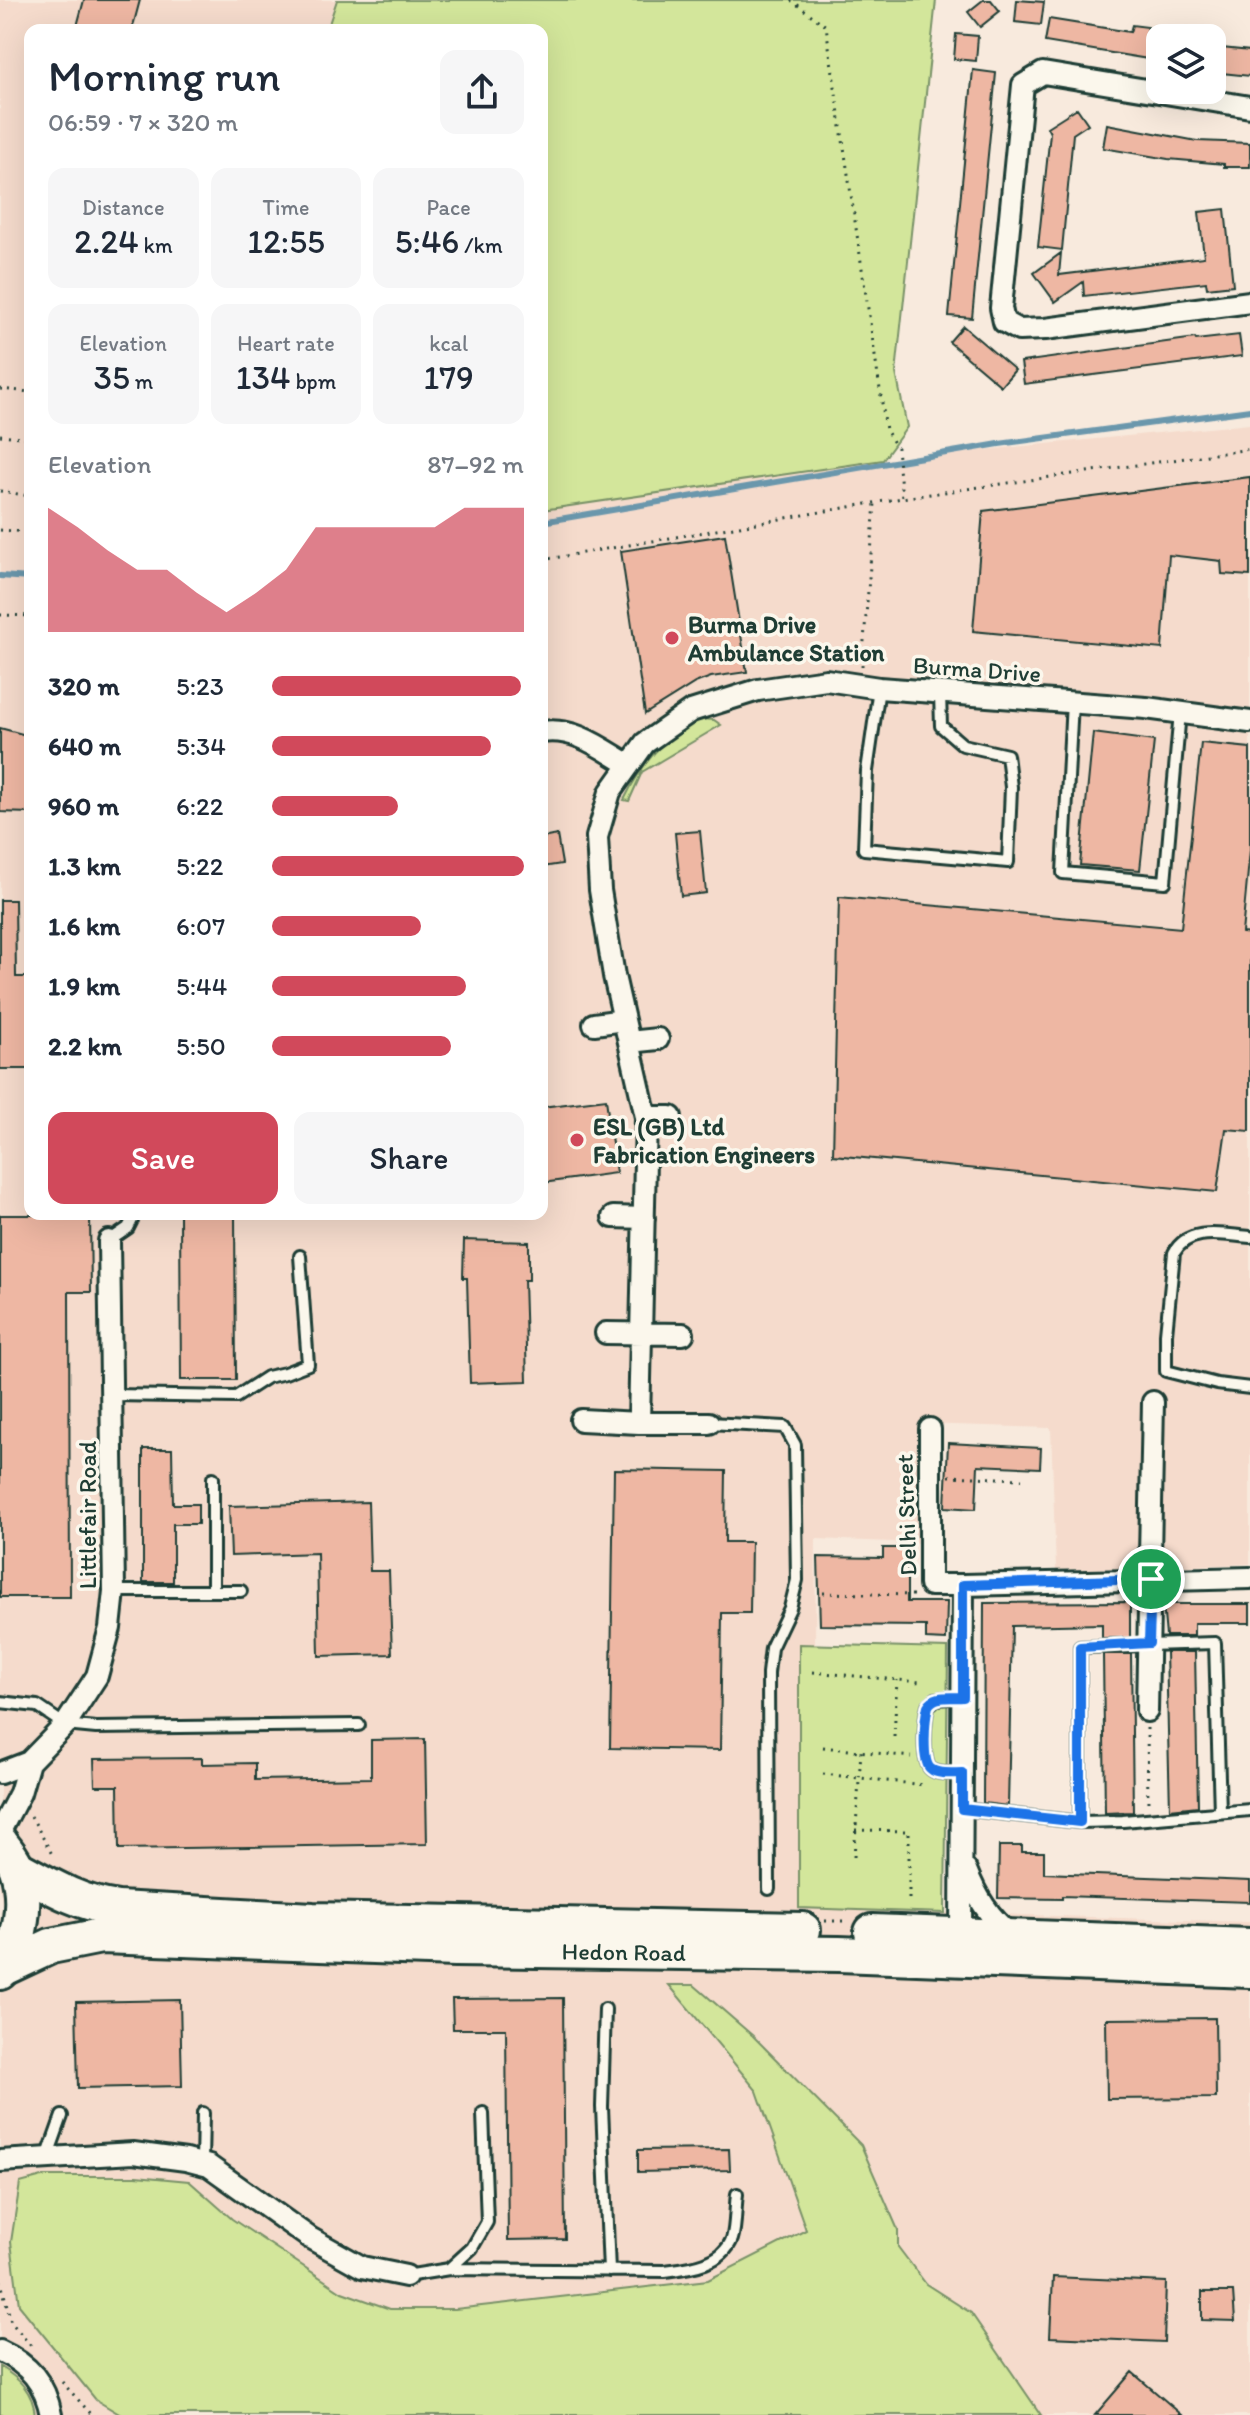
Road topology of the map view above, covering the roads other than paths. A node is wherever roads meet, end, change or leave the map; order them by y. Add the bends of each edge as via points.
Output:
1 (1250, 107) edge
2 (1250, 302) edge
3 (870, 687) junction
4 (940, 693) junction
5 (1072, 702) junction
6 (1180, 712) junction
7 (1250, 722) edge
8 (548, 731) edge
9 (628, 764) junction
10 (624, 1020) junction
11 (594, 1024) dead end
12 (658, 1039) dead end
13 (629, 1042) junction
14 (646, 1117) junction
15 (671, 1117) dead end
16 (613, 1217) dead end
17 (644, 1218) junction
18 (132, 1220) edge
19 (1250, 1237) edge
20 (109, 1241) joint
21 (300, 1256) dead end
22 (606, 1333) dead end
23 (641, 1334) junction
24 (683, 1334) dead end
25 (1250, 1388) edge
26 (112, 1395) junction
27 (1153, 1402) dead end
28 (581, 1420) dead end
29 (639, 1423) junction
30 (709, 1423) joint
31 (930, 1429) dead end
32 (213, 1478) dead end
33 (1250, 1578) edge
34 (1151, 1579) junction
35 (963, 1585) junction
36 (114, 1591) junction
37 (213, 1591) junction
38 (241, 1591) dead end
39 (1149, 1643) junction
40 (963, 1697) junction
41 (0, 1702) edge
42 (1147, 1711) road end
43 (65, 1725) junction
44 (359, 1725) dead end
45 (29, 1762) junction
46 (0, 1773) edge
47 (962, 1773) junction
48 (962, 1809) junction
49 (1250, 1810) edge
50 (1220, 1812) junction
51 (1080, 1822) junction
52 (0, 1831) edge
53 (9, 1855) edge
54 (962, 1859) junction
55 (769, 1889) dead end
56 (961, 1934) junction
57 (1012, 1936) junction
58 (1250, 1946) edge
59 (2, 1970) edge
60 (1250, 1970) edge
61 (605, 2009) dead end
62 (203, 2113) dead end
63 (483, 2113) dead end
64 (62, 2116) dead end
65 (47, 2158) junction
66 (0, 2161) edge
67 (202, 2164) junction
68 (737, 2194) dead end
69 (449, 2269) junction
70 (609, 2271) junction
71 (406, 2276) joint
72 (0, 2351) edge
73 (51, 2415) edge

1 - 2 street via 1043,73 1023,85 1001,308 1004,322 1019,330
3 - 4 street, Burma Drive
3 - 4 lane via 864,849 1008,862 1007,755 963,745 941,726
3 - 9 street, Burma Drive via 826,680 758,690 691,711 645,743
4 - 5 street, Burma Drive
5 - 6 street, Burma Drive
5 - 6 lane via 1063,873 1165,882
6 - 7 street, Burma Drive
8 - 9 street via 586,738
9 - 10 street, Burma Drive via 610,792 597,837 600,890
10 - 11 street
10 - 13 street, Burma Drive
12 - 13 street
13 - 14 street, Burma Drive
14 - 15 street
14 - 17 street, Burma Drive
16 - 17 street
17 - 23 street, Burma Drive
18 - 20 lane
19 - 25 lane via 1192,1235 1179,1243 1166,1371
20 - 26 street, Littlefair Road
21 - 26 lane via 308,1364 267,1377 236,1397
22 - 23 street
23 - 24 street
23 - 29 street, Burma Drive
26 - 36 street, Littlefair Road
27 - 34 street
28 - 29 street
29 - 30 street
30 - 55 lane via 785,1427 795,1445 797,1580 771,1648 768,1673
31 - 35 street, Delhi Street via 930,1585
32 - 37 lane
33 - 34 street, Delhi Street
34 - 35 street, Delhi Street
34 - 39 street
35 - 40 street
36 - 37 lane
36 - 43 street, Littlefair Road via 97,1676
37 - 38 lane
39 - 42 street
39 - 50 lane via 1215,1643
39 - 51 lane via 1080,1647
40 - 47 street
40 - 47 lane via 939,1698 928,1706 925,1758 933,1771
41 - 43 lane via 37,1706
43 - 44 lane
43 - 45 street, Littlefair Road
45 - 46 street, Littlefair Road
45 - 52 street, Littlefair Road
47 - 48 street
48 - 51 lane
48 - 54 street
49 - 50 lane
50 - 51 lane
53 - 56 highway, Hedon Road via 75,1898 118,1909 399,1922
53 - 59 highway via 22,1907 17,1939
54 - 56 street
54 - 57 street via 982,1904
56 - 57 highway, Hedon Road
57 - 58 highway, Hedon Road
59 - 60 highway, Hedon Road via 51,1946 101,1936
61 - 70 lane via 602,2107
62 - 67 lane
63 - 69 lane via 487,2222 472,2248
64 - 65 lane
65 - 66 street
65 - 67 street via 133,2153
67 - 71 street via 362,2267
68 - 70 lane via 732,2239 723,2252 697,2267
69 - 70 lane
69 - 71 lane
72 - 73 street via 40,2381

